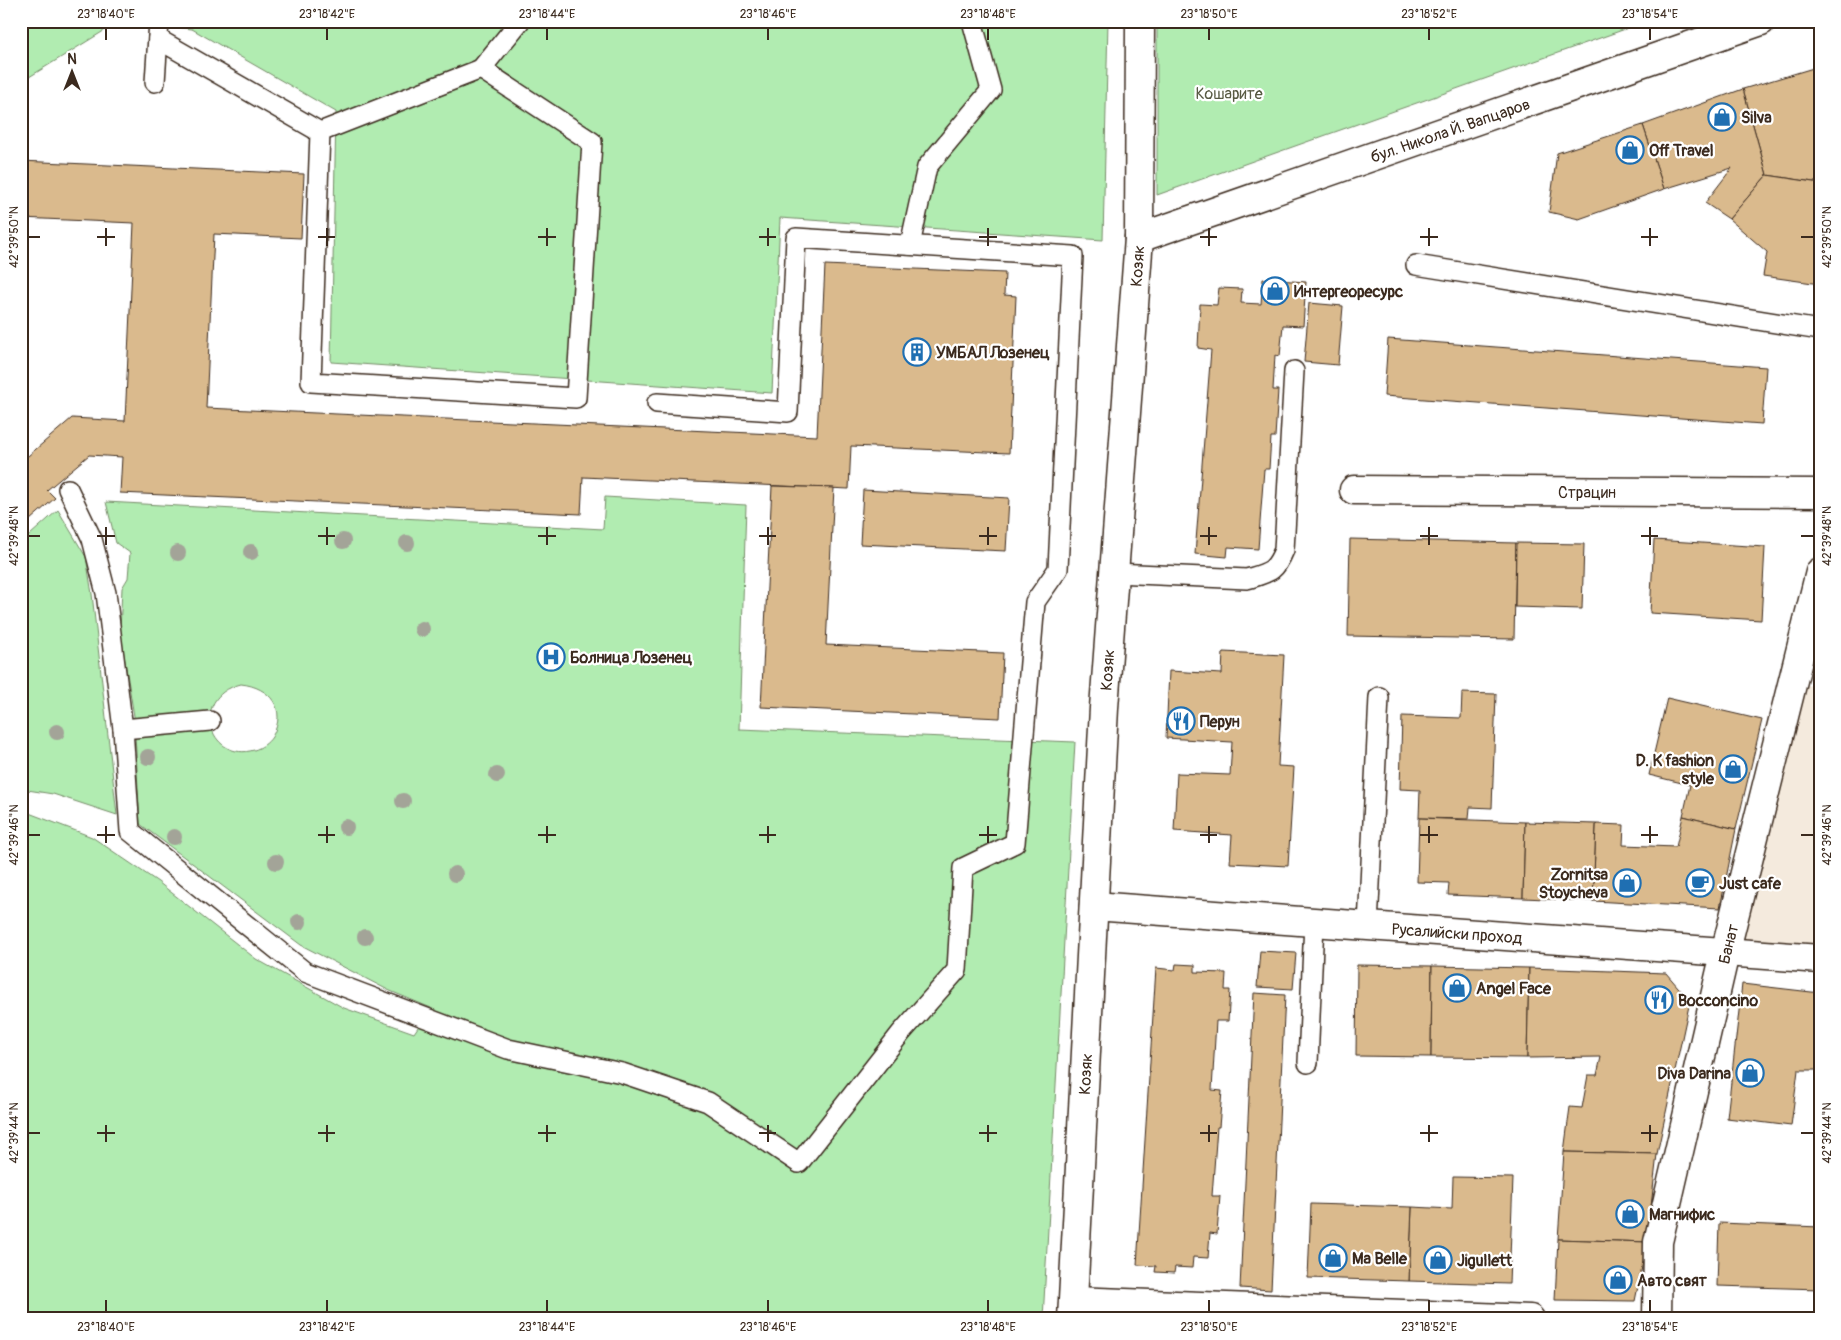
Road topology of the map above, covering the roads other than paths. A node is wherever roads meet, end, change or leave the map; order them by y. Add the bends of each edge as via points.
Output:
1 (520, 21) edge
2 (972, 21) edge
3 (1140, 21) edge
4 (1761, 21) edge
5 (158, 30) edge
6 (481, 69) junction
7 (155, 82) dead end
8 (320, 132) junction
9 (1139, 238) junction
10 (910, 245) junction
11 (1416, 265) dead end
12 (1820, 330) edge
13 (1294, 371) dead end
14 (657, 403) dead end
15 (68, 489) dead end
16 (1354, 490) dead end
17 (1820, 494) edge
18 (1820, 572) edge
19 (1115, 573) junction
20 (1379, 697) dead end
21 (210, 720) dead end
22 (123, 729) junction
23 (1094, 906) junction
24 (1314, 922) junction
25 (1368, 926) junction
26 (1725, 953) junction
27 (1820, 959) edge
28 (1308, 1062) dead end
29 (1073, 1310) edge
30 (1530, 1319) edge
31 (1658, 1319) edge

1 - 6 lane
2 - 10 lane via 991,90 927,167
3 - 9 street, Козяк
4 - 9 street, бул. Никола Й. Вапцаров
5 - 7 lane
5 - 8 lane
6 - 8 lane
6 - 8 lane via 592,142 576,398 311,382
9 - 19 street, Козяк
10 - 14 lane via 796,238 788,412
10 - 22 lane via 1073,256 1058,569 1035,602 1015,843 963,868 957,970 901,1034 799,1163 708,1102 622,1073 508,1049 305,972 130,831
11 - 12 lane
13 - 19 lane via 1284,550 1277,566 1247,579
15 - 22 lane via 92,539 100,565
16 - 17 street, Страцин
18 - 26 street, Банат
19 - 23 street, Козяк
20 - 25 lane
21 - 22 lane
23 - 24 street, Русалийски проход
23 - 29 street, Козяк
24 - 25 street, Русалийски проход
24 - 28 lane
25 - 26 street, Русалийски проход
26 - 27 street, Русалийски проход
26 - 31 street, Банат via 1658,1242
29 - 30 street

